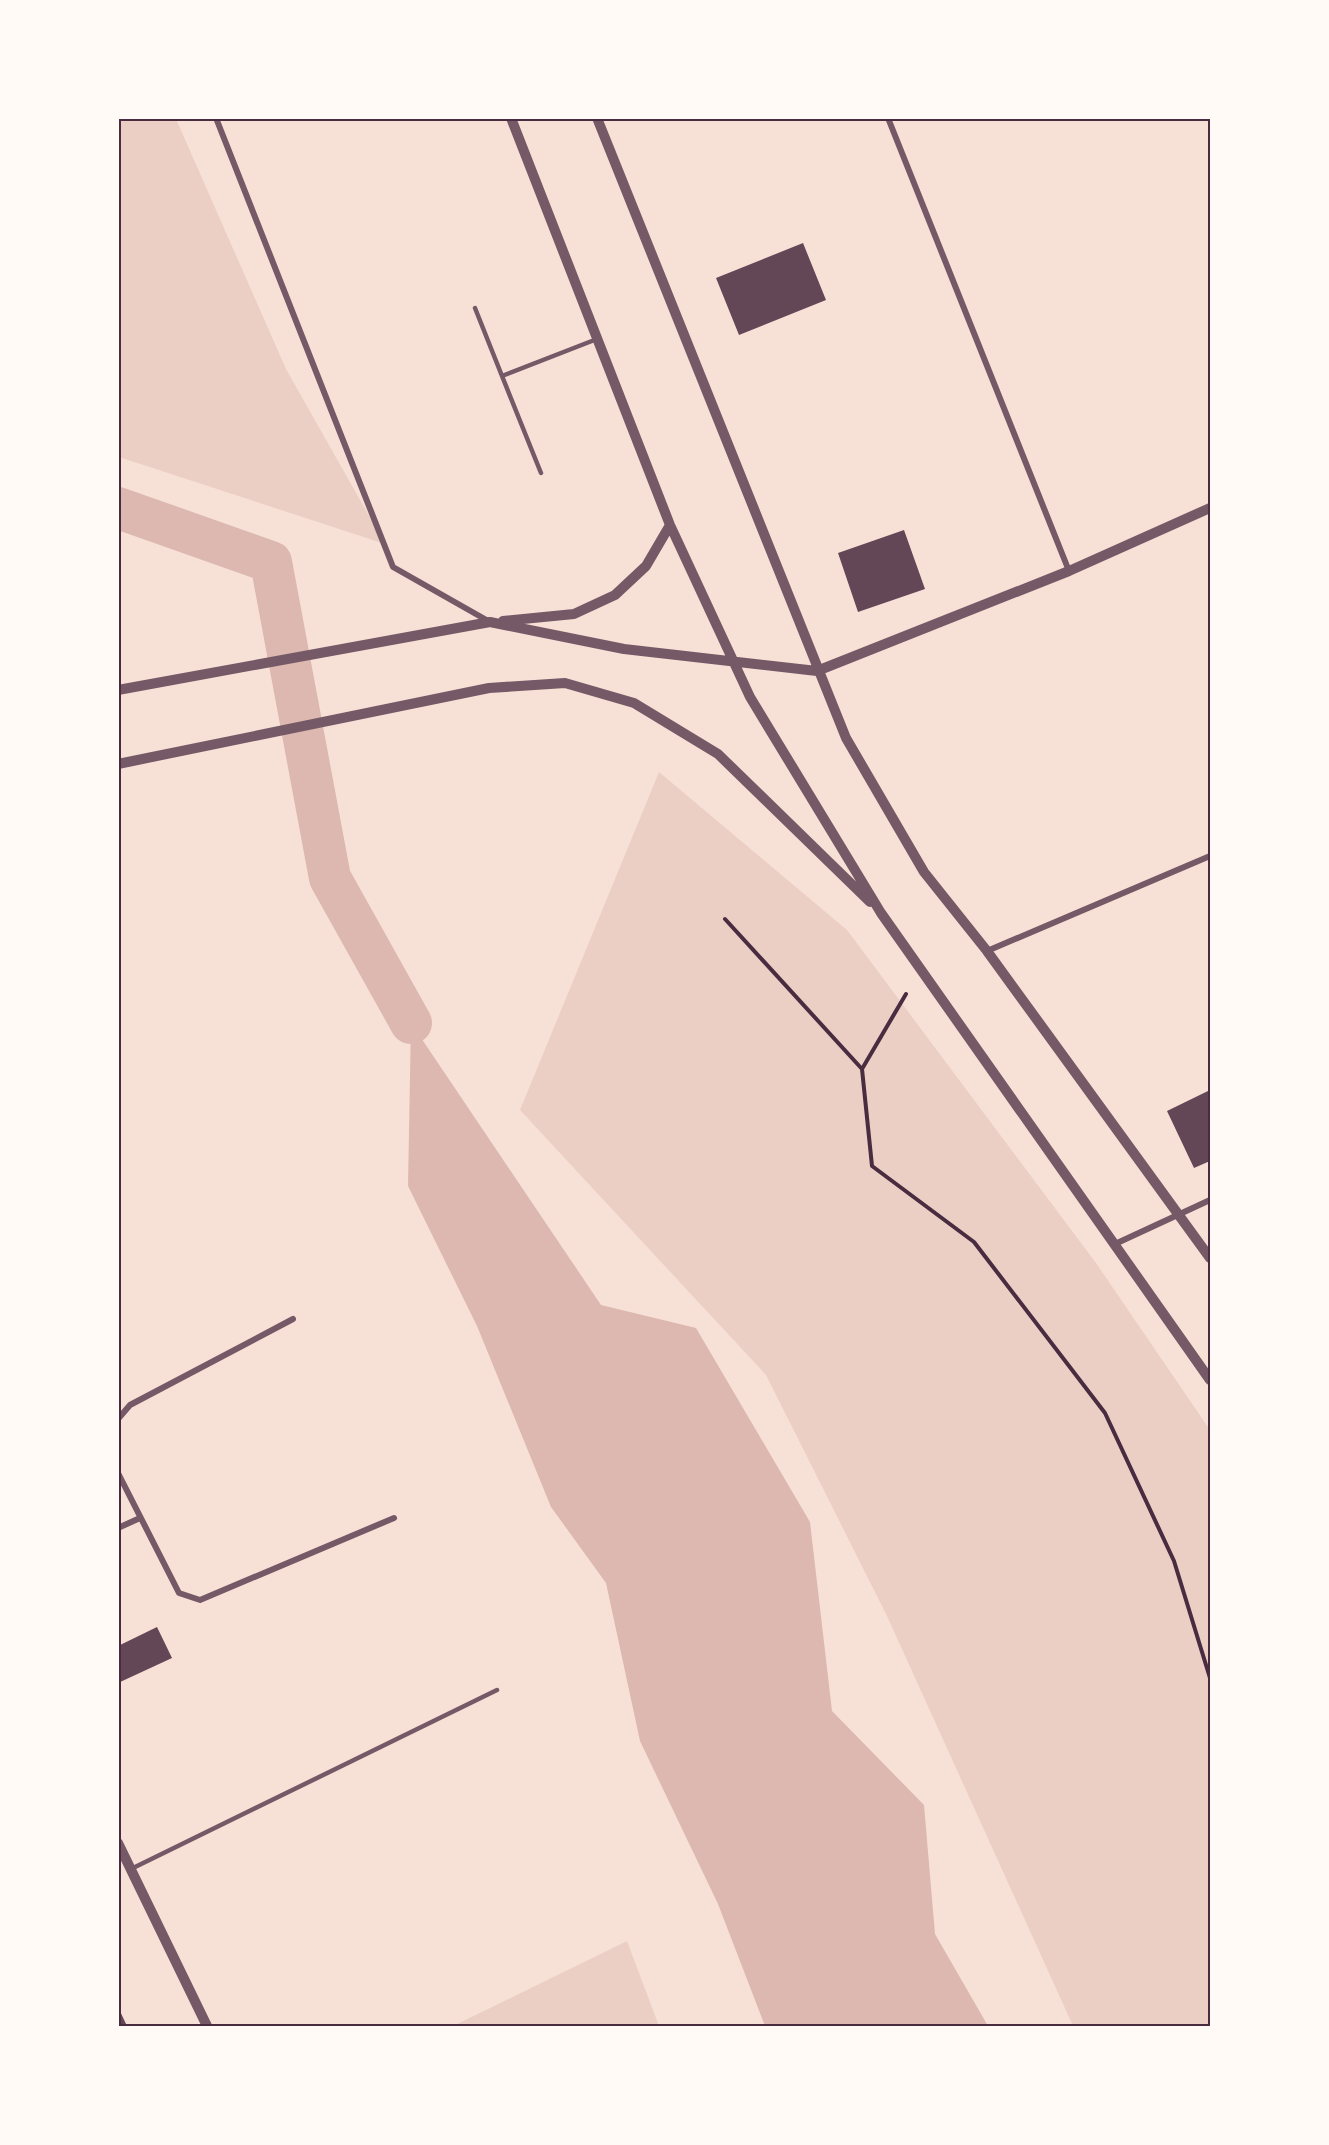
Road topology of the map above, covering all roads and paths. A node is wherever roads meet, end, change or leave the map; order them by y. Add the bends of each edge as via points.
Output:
1 (216, 118) edge
2 (511, 118) edge
3 (597, 118) edge
4 (888, 118) edge
5 (475, 308) dead end
6 (597, 339) junction
7 (502, 376) junction
8 (541, 473) dead end
9 (1210, 508) edge
10 (670, 525) junction
11 (1069, 571) junction
12 (490, 622) junction
13 (734, 662) junction
14 (817, 671) junction
15 (118, 690) edge
16 (118, 764) edge
17 (1210, 856) edge
18 (881, 913) junction
19 (725, 919) dead end
20 (987, 951) junction
21 (921, 969) junction
22 (862, 1069) junction
23 (1210, 1200) edge
24 (1179, 1214) junction
25 (1116, 1244) junction
26 (1210, 1258) edge
27 (292, 1318) dead end
28 (1210, 1380) edge
29 (118, 1419) edge
30 (118, 1473) edge
31 (140, 1518) junction
32 (394, 1518) dead end
33 (118, 1528) edge
34 (1210, 1678) edge
35 (497, 1690) dead end
36 (118, 1843) edge
37 (131, 1869) junction
38 (207, 2026) edge

1 - 12 street via 393,567
2 - 6 street
3 - 14 street
4 - 11 street
5 - 7 lane
6 - 7 lane
6 - 10 street
7 - 8 lane
9 - 11 street
10 - 12 street via 646,566 615,595 574,614
10 - 13 street
11 - 14 street
12 - 13 street via 624,650
12 - 15 street
13 - 14 street
13 - 18 street via 750,697
14 - 20 street via 846,738 924,872
16 - 18 street via 489,688 565,683 634,702 718,754
17 - 20 street
18 - 21 street
19 - 22 path
20 - 24 street
21 - 22 path
21 - 25 street
22 - 34 path via 872,1166 974,1242 1105,1413 1174,1561
23 - 24 street
24 - 25 street
24 - 26 street
25 - 28 street
27 - 29 street via 130,1405
30 - 31 street
31 - 32 street via 179,1593 200,1600
31 - 33 street
35 - 37 lane
36 - 37 street
37 - 38 street

